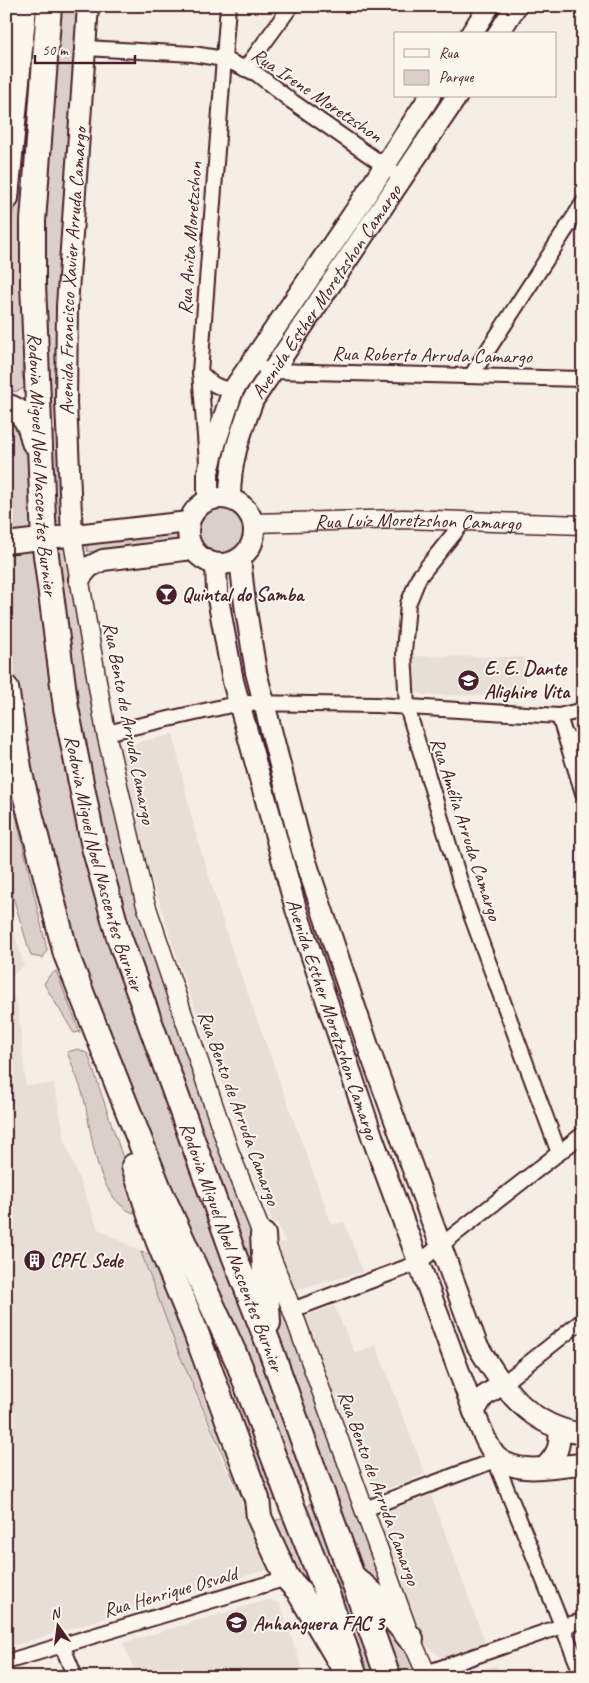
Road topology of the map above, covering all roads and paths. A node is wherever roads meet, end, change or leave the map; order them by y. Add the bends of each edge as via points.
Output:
1 (24, 6) edge
2 (49, 6) edge
3 (88, 6) edge
4 (228, 6) edge
5 (291, 6) edge
6 (489, 6) edge
7 (516, 6) edge
8 (472, 32) edge
9 (499, 32) edge
10 (85, 48) junction
11 (224, 59) junction
12 (245, 68) junction
13 (429, 98) edge
14 (455, 98) edge
15 (385, 166) junction
16 (402, 178) junction
17 (6, 198) edge
18 (583, 203) edge
19 (250, 365) junction
20 (273, 371) junction
21 (200, 372) junction
22 (471, 376) junction
23 (583, 379) edge
24 (233, 390) junction
25 (6, 406) edge
26 (208, 472) junction
27 (42, 490) junction
28 (230, 498) junction
29 (208, 500) junction
30 (464, 521) junction
31 (188, 522) junction
32 (254, 523) junction
33 (583, 526) edge
34 (72, 536) junction
35 (44, 540) junction
36 (6, 543) edge
37 (192, 549) junction
38 (240, 558) junction
39 (216, 564) junction
40 (79, 579) junction
41 (6, 688) edge
42 (263, 702) junction
43 (240, 703) junction
44 (407, 707) junction
45 (583, 710) edge
46 (559, 716) junction
47 (106, 733) junction
48 (566, 736) junction
49 (6, 747) edge
50 (583, 747) edge
51 (20, 774) junction
52 (583, 793) edge
53 (96, 1034) junction
54 (583, 1134) edge
55 (559, 1153) junction
56 (263, 1235) junction
57 (441, 1244) junction
58 (418, 1263) junction
59 (292, 1310) junction
60 (583, 1320) edge
61 (269, 1345) junction
62 (508, 1392) junction
63 (474, 1412) junction
64 (559, 1429) junction
65 (583, 1434) edge
66 (498, 1459) junction
67 (583, 1464) edge
68 (311, 1465) junction
69 (535, 1468) junction
70 (511, 1498) junction
71 (257, 1499) junction
72 (292, 1506) junction
73 (365, 1509) junction
74 (351, 1576) junction
75 (287, 1578) junction
76 (583, 1621) edge
77 (562, 1626) junction
78 (411, 1639) junction
79 (62, 1645) junction
80 (6, 1662) edge
81 (427, 1675) edge
82 (75, 1677) edge
83 (350, 1677) edge
84 (356, 1677) edge
85 (388, 1677) edge
86 (583, 1677) edge

1 - 17 highway
2 - 27 highway, Rodovia Miguel Noel Nascentes Burnier via 33,220 34,348
3 - 10 main road, Avenida Francisco Xavier Arruda Camargo
4 - 11 street, Rua Anita Moretzshon
5 - 12 street
6 - 8 main road
7 - 9 main road
10 - 11 street, Rua Irene Moretzshon via 194,54
10 - 34 main road, Avenida Francisco Xavier Arruda Camargo via 67,306 66,403
11 - 12 street, Rua Irene Moretzshon
11 - 21 street, Rua Anita Moretzshon
12 - 15 street, Rua Irene Moretzshon via 258,74
13 - 15 main road, Avenida Esther Moretzshon Camargo
14 - 16 main road, Avenida Esther Moretzshon Camargo
15 - 16 street, Rua Irene Moretzshon
15 - 19 main road, Avenida Esther Moretzshon Camargo
16 - 20 main road, Avenida Esther Moretzshon Camargo
18 - 22 street
19 - 20 street, Rua Roberto Arruda Camargo
19 - 24 main road, Avenida Esther Moretzshon Camargo
20 - 22 street, Rua Roberto Arruda Camargo
20 - 28 main road, Avenida Esther Moretzshon Camargo via 253,400 235,448
21 - 24 street via 211,384
21 - 26 street, Rua Anita Moretzshon
22 - 23 street, Rua Roberto Arruda Camargo
24 - 26 main road, Avenida Esther Moretzshon Camargo
25 - 27 highway via 25,416 30,424
26 - 29 main road, Avenida Esther Moretzshon Camargo
27 - 35 highway, Rodovia Miguel Noel Nascentes Burnier
28 - 29 main road
28 - 32 main road via 241,503
29 - 31 main road via 199,505
30 - 32 street, Rua Luíz Moretzshon Camargo via 404,519
30 - 33 street, Rua Luíz Moretzshon Camargo
30 - 44 street, Rua Amélia Arruda Camargo via 419,577 408,604 404,652
31 - 34 main road
31 - 37 main road
32 - 38 main road via 252,542
34 - 35 main road
34 - 40 street, Rua Bento de Arruda Camargo
35 - 36 main road
35 - 61 highway, Rodovia Miguel Noel Nascentes Burnier via 66,708 94,846 119,937
37 - 39 main road via 198,556
37 - 40 main road via 103,560 89,567
38 - 39 main road
38 - 42 main road, Avenida Esther Moretzshon Camargo via 244,604
39 - 43 main road, Avenida Esther Moretzshon Camargo via 217,593
40 - 47 street, Rua Bento de Arruda Camargo
41 - 51 highway, Rodovia Miguel Noel Nascentes Burnier
42 - 43 street
42 - 44 street
42 - 57 main road, Avenida Esther Moretzshon Camargo via 318,902
43 - 47 street
43 - 58 main road, Avenida Esther Moretzshon Camargo via 304,937
44 - 46 street
44 - 55 street, Rua Amélia Arruda Camargo via 467,904
45 - 46 street
46 - 48 street
47 - 56 street, Rua Bento de Arruda Camargo via 148,911 228,1148
48 - 50 street
48 - 52 street
49 - 51 highway
51 - 53 highway, Rodovia Miguel Noel Nascentes Burnier via 66,954
53 - 71 highway via 89,1046 158,1240
53 - 72 highway, Rodovia Miguel Noel Nascentes Burnier via 159,1189 239,1364
54 - 55 street
55 - 57 street
56 - 59 street, Rua Bento de Arruda Camargo
56 - 61 highway
57 - 58 street
57 - 62 main road, Avenida Esther Moretzshon Camargo via 477,1345
58 - 59 street
58 - 63 main road, Avenida Esther Moretzshon Camargo
59 - 73 street, Rua Bento de Arruda Camargo
60 - 62 street
61 - 68 highway, Rodovia Miguel Noel Nascentes Burnier
62 - 63 main road via 484,1397
62 - 64 main road, Avenida Esther Moretzshon Camargo via 546,1424
63 - 66 main road, Avenida Esther Moretzshon Camargo
64 - 65 main road, Avenida Esther Moretzshon Camargo
64 - 69 main road via 559,1449 555,1457
66 - 69 main road
66 - 70 street via 499,1470
66 - 73 street
67 - 69 main road
68 - 72 highway via 310,1484
68 - 74 highway, Rodovia Miguel Noel Nascentes Burnier
69 - 70 street via 512,1486
70 - 77 street
71 - 72 highway via 266,1507 281,1509
71 - 75 highway via 259,1517
72 - 84 highway, Rodovia Miguel Noel Nascentes Burnier
73 - 78 street, Rua Bento de Arruda Camargo
74 - 78 highway via 375,1596
74 - 85 highway, Rodovia Miguel Noel Nascentes Burnier
75 - 79 street, Rua Henrique Osvald
75 - 83 highway via 298,1590
76 - 77 street
77 - 81 street
77 - 86 street
78 - 81 street, Rua Bento de Arruda Camargo
79 - 80 street, Rua Henrique Osvald
79 - 82 street

